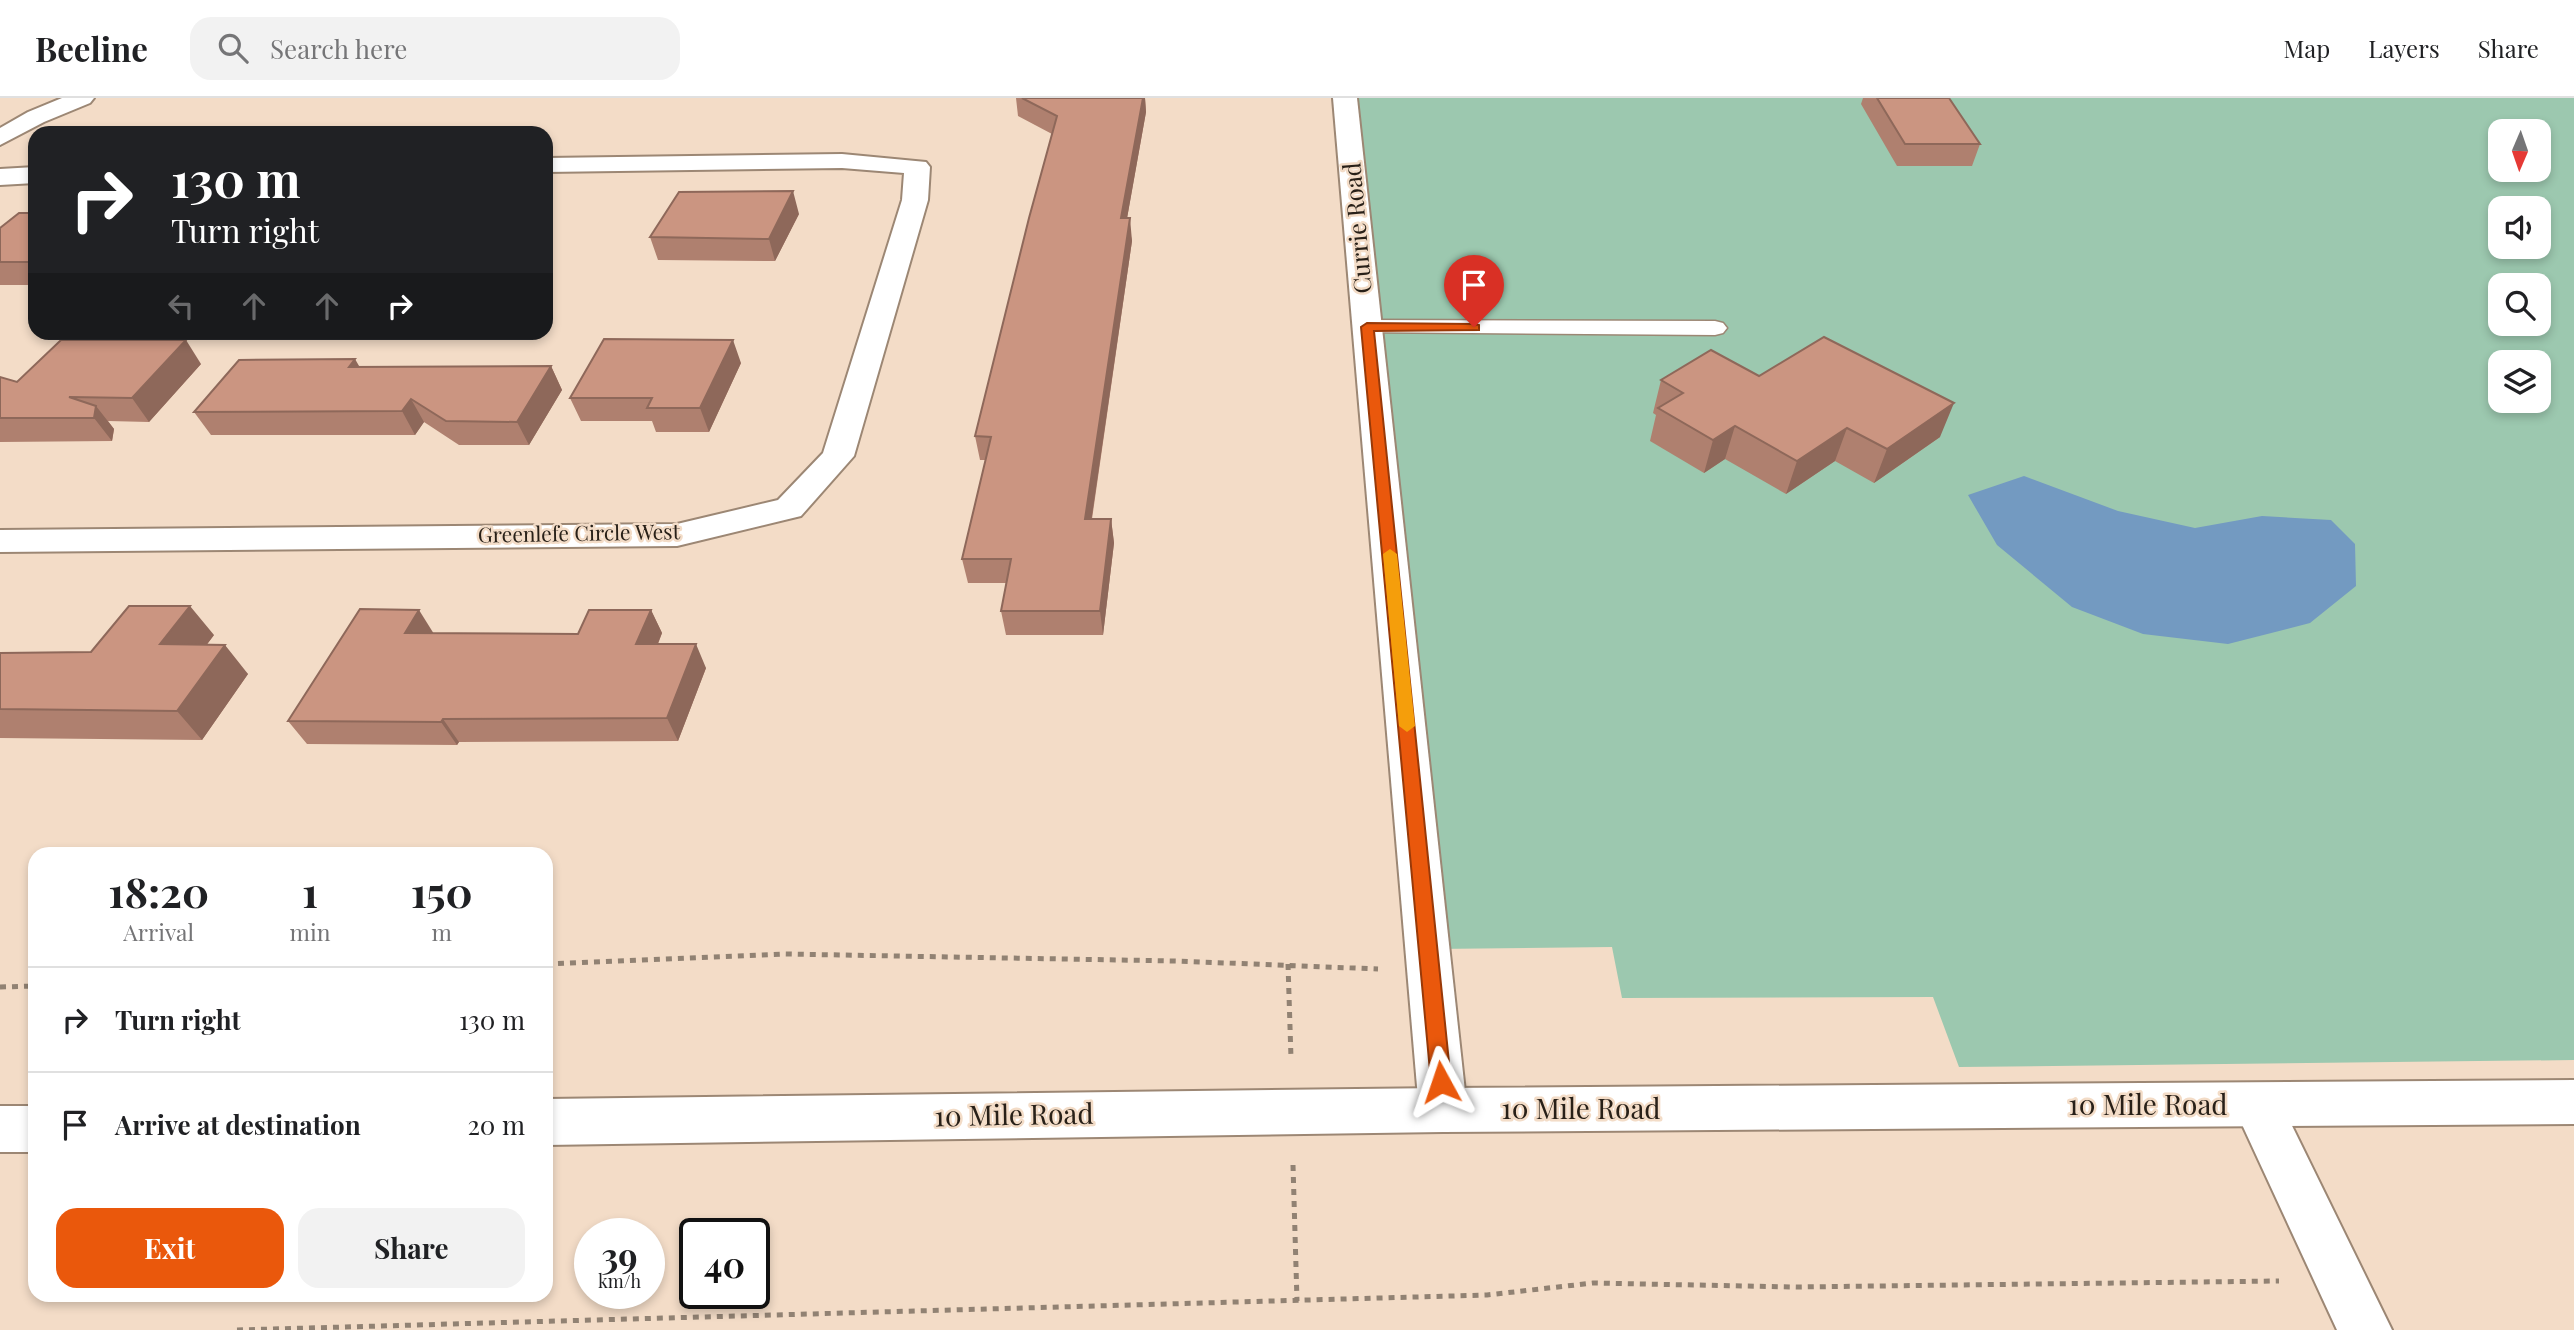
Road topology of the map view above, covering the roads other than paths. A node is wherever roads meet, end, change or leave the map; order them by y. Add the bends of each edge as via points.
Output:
1 (82, 98) edge
2 (1345, 98) edge
3 (0, 138) edge
4 (553, 164) edge
5 (28, 175) edge
6 (0, 177) edge
7 (1367, 327) junction
8 (1715, 328) dead end
9 (0, 541) edge
10 (2574, 1102) edge
11 (2257, 1105) junction
12 (1443, 1110) junction
13 (553, 1122) edge
14 (0, 1129) edge
15 (28, 1129) edge
16 (2365, 1330) edge

1 - 3 street
2 - 7 street, Currie Road
4 - 9 street, Greenlefe Circle West via 842,161 916,167 915,200 838,456 789,508 677,535
5 - 6 street
7 - 8 lane
7 - 12 street, Currie Road
10 - 11 street, 10 Mile Road
11 - 12 street, 10 Mile Road
11 - 16 street
12 - 13 street, 10 Mile Road
14 - 15 street

